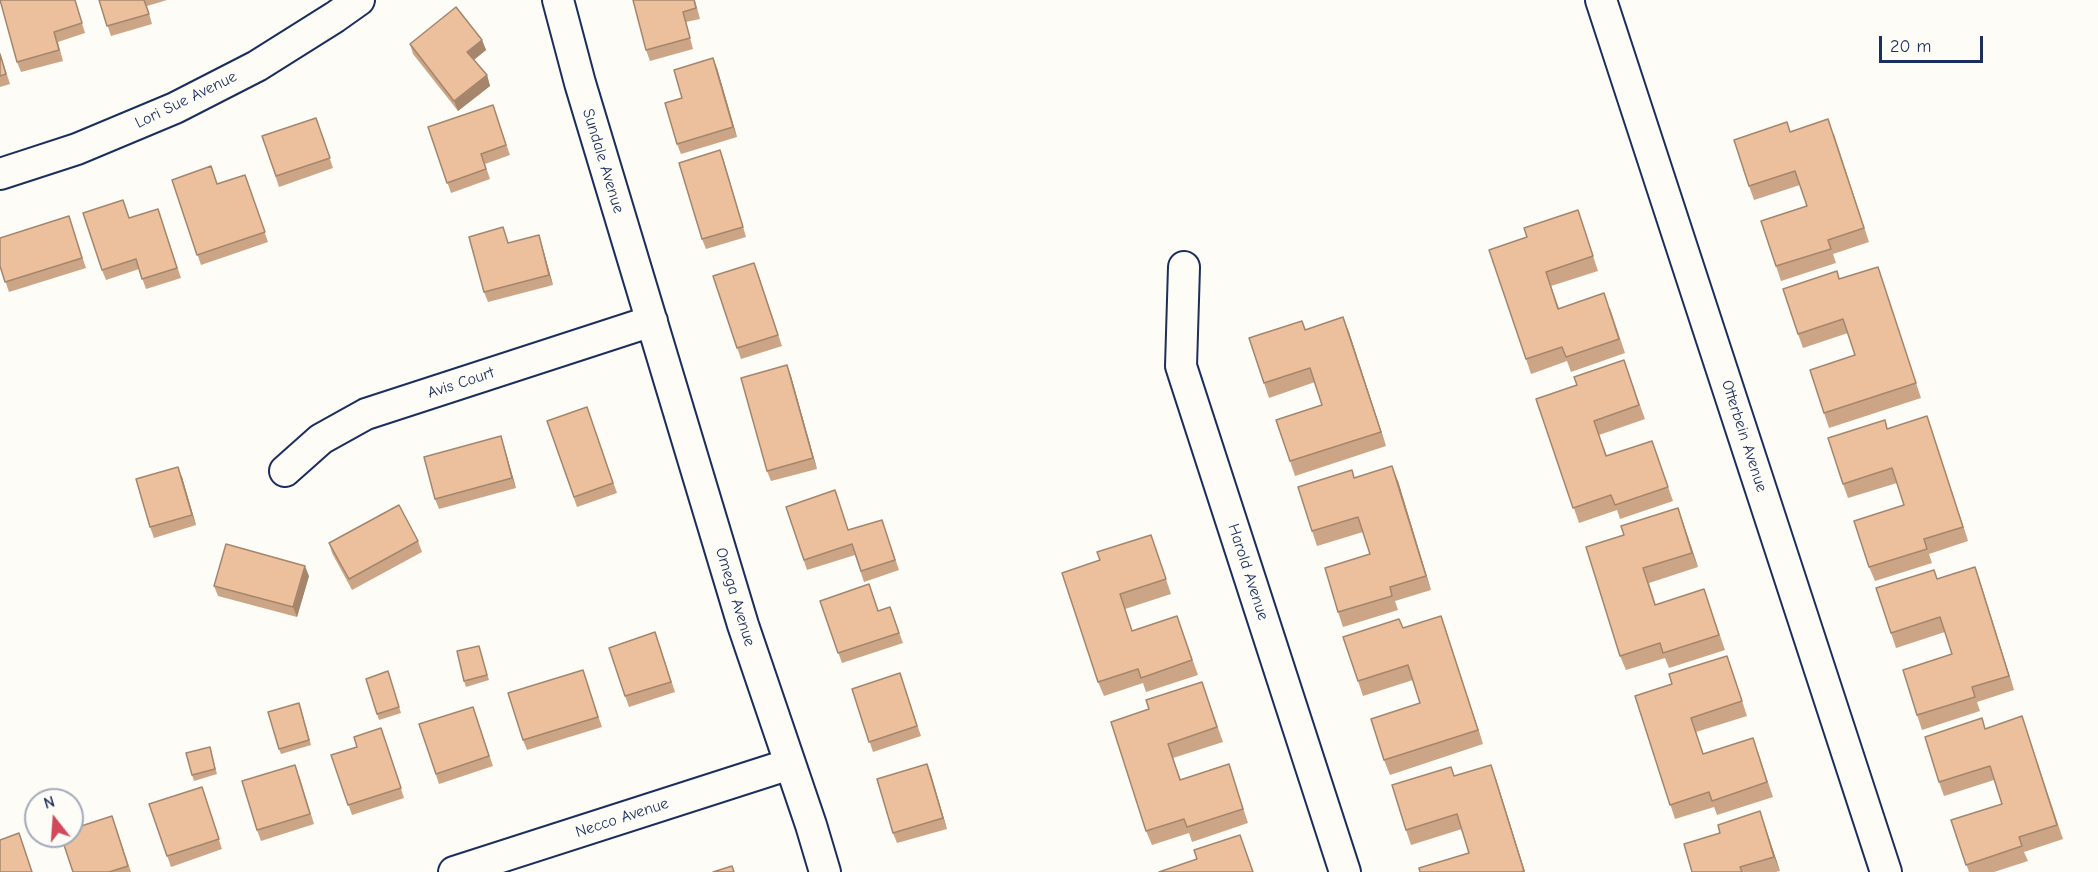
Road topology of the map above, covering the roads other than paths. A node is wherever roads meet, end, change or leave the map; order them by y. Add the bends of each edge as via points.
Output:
1 (359, 0) edge
2 (558, 0) edge
3 (1601, 0) edge
4 (0, 174) edge
5 (1184, 267) dead end
6 (651, 321) junction
7 (285, 471) dead end
8 (790, 764) junction
9 (454, 872) edge
10 (825, 872) edge
11 (1345, 872) edge
12 (1886, 872) edge

1 - 4 street, Lori Sue Avenue via 257,66 175,108 76,150
2 - 6 street, Sundale Avenue
3 - 12 street, Otterbein Avenue
5 - 11 street, Harold Avenue via 1181,366
6 - 7 street, Avis Court via 366,414 321,439
6 - 8 street, Omega Avenue via 743,625
8 - 9 street, Necco Avenue
8 - 10 street, Omega Avenue

